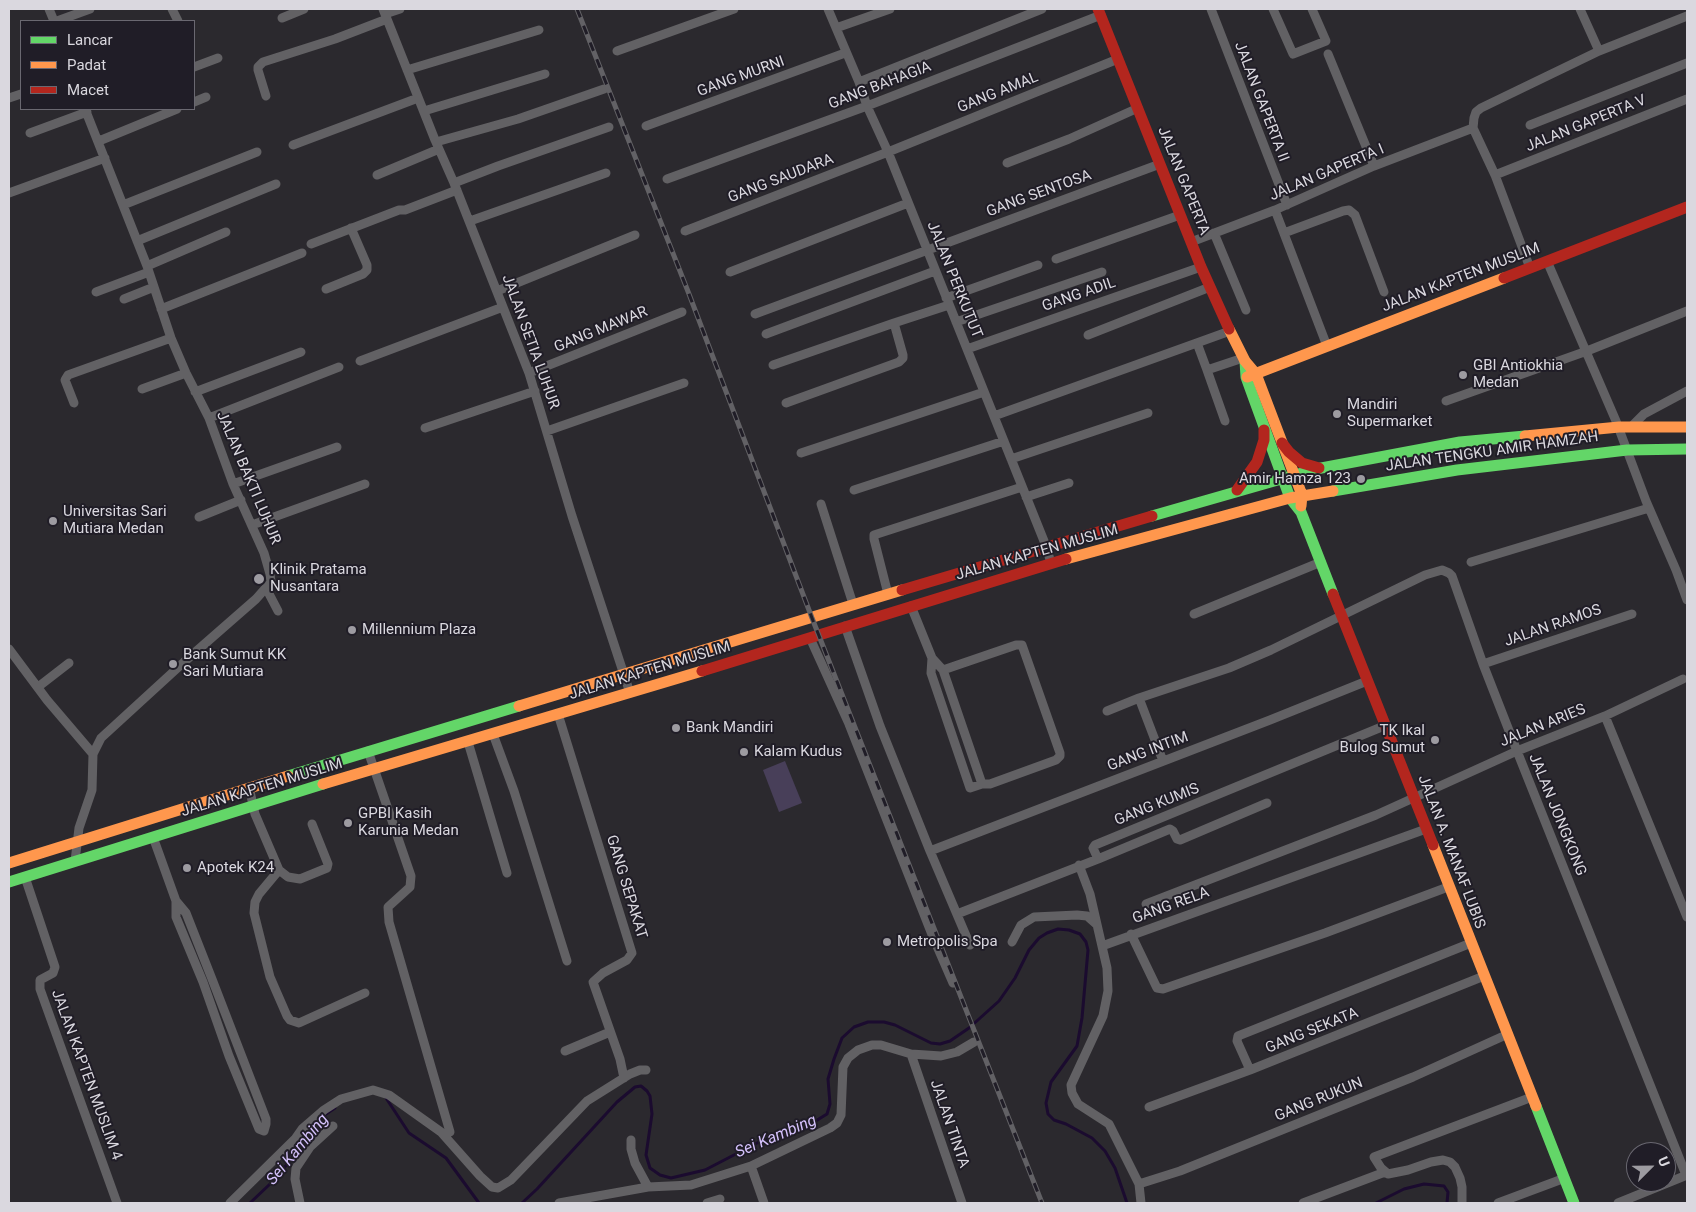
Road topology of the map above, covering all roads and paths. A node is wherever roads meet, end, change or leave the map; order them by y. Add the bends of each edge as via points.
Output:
1 (90, 9) edge
2 (304, 9) edge
3 (400, 9) edge
4 (734, 9) edge
5 (828, 9) edge
6 (890, 9) edge
7 (1042, 9) edge
8 (1211, 9) edge
9 (1274, 9) edge
10 (1312, 9) edge
11 (1580, 9) edge
12 (1099, 12) edge
13 (385, 14) edge
14 (1685, 14) edge
15 (282, 18) dead end
16 (58, 20) edge
17 (836, 28) junction
18 (539, 30) dead end
19 (617, 50) dead end
20 (1599, 51) junction
21 (846, 53) junction
22 (1328, 54) dead end
23 (218, 58) dead end
24 (1118, 59) junction
25 (1687, 63) edge
26 (195, 67) edge
27 (407, 70) junction
28 (546, 74) dead end
29 (859, 82) junction
30 (604, 89) dead end
31 (266, 96) dead end
32 (206, 97) dead end
33 (418, 98) junction
34 (1687, 99) edge
35 (195, 102) edge
36 (867, 106) junction
37 (1138, 108) junction
38 (86, 110) edge
39 (175, 110) edge
40 (424, 111) junction
41 (1530, 125) dead end
42 (646, 126) dead end
43 (609, 128) dead end
44 (1473, 128) junction
45 (30, 133) dead end
46 (99, 141) junction
47 (292, 145) dead end
48 (438, 145) junction
49 (256, 152) dead end
50 (888, 152) junction
51 (105, 158) junction
52 (1007, 162) dead end
53 (1160, 164) junction
54 (1374, 166) junction
55 (606, 173) dead end
56 (376, 175) dead end
57 (1495, 175) junction
58 (667, 179) dead end
59 (276, 184) dead end
60 (456, 187) junction
61 (9, 193) edge
62 (908, 203) junction
63 (123, 205) junction
64 (1287, 205) junction
65 (1687, 208) edge
66 (1276, 210) junction
67 (1180, 215) junction
68 (470, 221) junction
69 (351, 228) junction
70 (685, 231) dead end
71 (226, 232) dead end
72 (1214, 233) junction
73 (1284, 233) junction
74 (636, 235) dead end
75 (137, 241) junction
76 (1191, 242) junction
77 (311, 244) dead end
78 (927, 249) junction
79 (302, 253) dead end
80 (1056, 259) dead end
81 (1547, 261) junction
82 (1038, 265) dead end
83 (1201, 267) junction
84 (1530, 268) junction
85 (148, 269) junction
86 (935, 271) junction
87 (730, 272) dead end
88 (1102, 272) dead end
89 (154, 287) junction
90 (1210, 287) junction
91 (326, 290) dead end
92 (497, 291) junction
93 (96, 292) dead end
94 (1384, 292) dead end
95 (124, 299) dead end
96 (948, 301) junction
97 (503, 307) junction
98 (161, 309) junction
99 (1246, 310) dead end
100 (1687, 311) edge
101 (682, 312) dead end
102 (756, 314) dead end
103 (956, 322) junction
104 (894, 323) junction
105 (1230, 331) junction
106 (766, 334) dead end
107 (1088, 335) dead end
108 (171, 338) junction
109 (1197, 343) junction
110 (1327, 346) junction
111 (967, 349) junction
112 (1587, 351) junction
113 (301, 352) dead end
114 (1244, 360) junction
115 (360, 361) dead end
116 (773, 365) dead end
117 (339, 367) dead end
118 (1207, 370) junction
119 (186, 373) junction
120 (529, 373) junction
121 (1251, 376) junction
122 (684, 383) dead end
123 (142, 389) dead end
124 (534, 391) junction
125 (195, 392) junction
126 (984, 392) junction
127 (1687, 392) edge
128 (1446, 401) dead end
129 (74, 403) dead end
130 (786, 403) dead end
131 (1148, 413) dead end
132 (994, 416) junction
133 (209, 418) junction
134 (1225, 421) dead end
135 (1631, 427) junction
136 (1687, 427) edge
137 (425, 428) dead end
138 (1619, 428) junction
139 (1264, 430) junction
140 (547, 431) junction
141 (1004, 441) junction
142 (1282, 443) junction
143 (337, 446) dead end
144 (1687, 449) edge
145 (1627, 450) junction
146 (801, 453) dead end
147 (1011, 459) junction
148 (1321, 468) junction
149 (1295, 475) junction
150 (1282, 478) junction
151 (1069, 483) dead end
152 (233, 484) junction
153 (365, 484) dead end
154 (1022, 487) junction
155 (854, 490) dead end
156 (1237, 490) junction
157 (1026, 497) junction
158 (1296, 497) junction
159 (241, 500) junction
160 (821, 504) dead end
161 (1649, 508) junction
162 (199, 517) dead end
163 (252, 525) junction
164 (1046, 546) junction
165 (1321, 562) junction
166 (1471, 562) dead end
167 (1051, 563) junction
168 (1676, 570) junction
169 (1687, 573) edge
170 (266, 588) junction
171 (888, 594) junction
172 (1687, 600) edge
173 (853, 604) junction
174 (911, 606) junction
175 (278, 610) dead end
176 (1194, 614) dead end
177 (1632, 614) dead end
178 (1342, 616) junction
179 (845, 626) junction
180 (810, 638) junction
181 (9, 649) edge
182 (932, 658) junction
183 (69, 663) dead end
184 (1483, 664) junction
185 (943, 670) junction
186 (625, 676) junction
187 (1683, 679) dead end
188 (1367, 681) junction
189 (38, 687) junction
190 (630, 693) junction
191 (1140, 698) junction
192 (954, 703) junction
193 (942, 707) junction
194 (1107, 711) dead end
195 (558, 714) junction
196 (1605, 716) junction
197 (1384, 726) junction
198 (492, 734) junction
199 (966, 737) junction
200 (954, 741) junction
201 (468, 742) junction
202 (368, 751) junction
203 (1516, 751) junction
204 (93, 754) junction
205 (974, 760) junction
206 (1163, 761) junction
207 (961, 764) junction
208 (374, 769) junction
209 (982, 784) junction
210 (250, 787) junction
211 (1414, 797) junction
212 (1267, 803) dead end
213 (253, 806) junction
214 (312, 824) dead end
215 (1426, 829) junction
216 (153, 836) junction
217 (77, 842) junction
218 (934, 849) junction
219 (1098, 859) junction
220 (75, 861) junction
221 (9, 862) edge
222 (1079, 865) junction
223 (279, 870) junction
224 (507, 873) dead end
225 (25, 877) junction
226 (9, 882) edge
227 (1448, 887) junction
228 (176, 902) junction
229 (1146, 904) dead end
230 (957, 914) junction
231 (1687, 917) edge
232 (1096, 924) junction
233 (1131, 934) junction
234 (1012, 942) dead end
235 (1470, 943) junction
236 (970, 945) dead end
237 (1102, 946) junction
238 (567, 961) dead end
239 (1484, 976) junction
240 (212, 978) junction
241 (203, 982) junction
242 (953, 984) dead end
243 (365, 993) dead end
244 (610, 1032) junction
245 (1508, 1034) junction
246 (974, 1042) dead end
247 (565, 1051) dead end
248 (240, 1052) junction
249 (911, 1054) junction
250 (229, 1056) junction
251 (646, 1070) dead end
252 (1250, 1070) junction
253 (624, 1078) junction
254 (1532, 1097) junction
255 (1149, 1107) dead end
256 (333, 1126) dead end
257 (450, 1132) dead end
258 (631, 1140) dead end
259 (751, 1166) junction
260 (1385, 1172) junction
261 (1686, 1175) edge
262 (1565, 1178) junction
263 (1139, 1184) junction
264 (648, 1187) junction
265 (720, 1199) dead end
266 (118, 1203) edge
267 (230, 1203) edge
268 (300, 1203) edge
269 (559, 1203) edge
270 (706, 1203) edge
271 (764, 1203) edge
272 (962, 1203) edge
273 (1141, 1203) edge
274 (1303, 1203) edge
275 (1462, 1203) edge
276 (1498, 1203) edge
277 (1574, 1203) edge
278 (1618, 1203) edge

1 - 16 street
2 - 15 street
3 - 13 street
4 - 19 street
5 - 17 street, JALAN PERKUTUT
6 - 17 street
7 - 29 street
8 - 64 street, JALAN GAPERTA II
9 - 10 street via 1293,54 1326,40
11 - 20 street
12 - 24 main road, JALAN GAPERTA
12 - 36 street, GANG BAHAGIA
13 - 27 street, JALAN SETIA LUHUR
13 - 31 street via 335,39 263,62 258,70
14 - 20 street
17 - 21 street, JALAN PERKUTUT
18 - 27 street
20 - 44 street via 1481,108 1474,118
21 - 29 street, JALAN PERKUTUT
21 - 42 street, GANG MURNI
22 - 54 street
23 - 26 street
24 - 37 main road, JALAN GAPERTA
24 - 50 street, GANG AMAL
25 - 41 street
27 - 33 street, JALAN SETIA LUHUR
28 - 40 street
29 - 36 street, JALAN PERKUTUT
30 - 48 street
32 - 35 street
33 - 40 street, JALAN SETIA LUHUR
33 - 47 street
34 - 57 street, JALAN GAPERTA V
36 - 50 street, JALAN PERKUTUT
36 - 58 street, GANG BAHAGIA
37 - 52 street
37 - 53 main road, JALAN GAPERTA
38 - 45 street
38 - 46 street, JALAN BAKTI LUHUR
39 - 46 street
40 - 48 street, JALAN SETIA LUHUR
43 - 60 street via 498,166
44 - 54 street, JALAN GAPERTA I
44 - 57 street
46 - 51 street, JALAN BAKTI LUHUR
48 - 56 street
48 - 60 street, JALAN SETIA LUHUR
49 - 63 street
50 - 62 street, JALAN PERKUTUT
50 - 70 street, GANG SAUDARA
51 - 61 street
51 - 63 street, JALAN BAKTI LUHUR
53 - 67 main road, JALAN GAPERTA
53 - 78 street, GANG SENTOSA
54 - 64 street, JALAN GAPERTA I
55 - 68 street
57 - 84 street
59 - 75 street
60 - 68 street, JALAN SETIA LUHUR
60 - 69 street via 412,208
62 - 78 street, JALAN PERKUTUT
62 - 87 street
63 - 75 street, JALAN BAKTI LUHUR
64 - 66 street, JALAN GAPERTA I
65 - 81 main road, JALAN KAPTEN MUSLIM
66 - 72 street, JALAN GAPERTA I
66 - 73 street
67 - 76 main road, JALAN GAPERTA
67 - 80 street
68 - 92 street, JALAN SETIA LUHUR
69 - 77 street
69 - 91 street via 368,265 367,270
71 - 85 street
72 - 76 street, JALAN GAPERTA I
72 - 99 street
73 - 94 street via 1350,210 1355,215
73 - 110 street
74 - 92 street
75 - 85 street, JALAN BAKTI LUHUR
76 - 83 main road, JALAN GAPERTA
78 - 86 street, JALAN PERKUTUT
78 - 102 street, GANG SENTOSA
79 - 98 street
81 - 84 main road, JALAN KAPTEN MUSLIM
81 - 112 street
82 - 96 street
83 - 90 main road, JALAN GAPERTA
83 - 111 street, GANG ADIL
84 - 110 main road, JALAN KAPTEN MUSLIM
85 - 89 street, JALAN BAKTI LUHUR
85 - 93 street
86 - 96 street, JALAN PERKUTUT
86 - 106 street
88 - 103 street
89 - 95 street
89 - 98 street, JALAN BAKTI LUHUR
90 - 105 main road, JALAN GAPERTA
90 - 107 street
92 - 97 street, JALAN SETIA LUHUR
96 - 103 street, JALAN PERKUTUT
96 - 104 street
97 - 115 street
97 - 120 street, JALAN SETIA LUHUR
98 - 108 street, JALAN BAKTI LUHUR
100 - 112 street
101 - 120 street, GANG MAWAR
103 - 111 street, JALAN PERKUTUT
104 - 116 street
104 - 130 street via 903,355 899,362
105 - 109 street
105 - 114 main road, JALAN GAPERTA
108 - 119 street, JALAN BAKTI LUHUR
108 - 129 street via 68,374 65,380
109 - 118 street
109 - 132 street
110 - 121 main road, JALAN KAPTEN MUSLIM
111 - 126 street, JALAN PERKUTUT
112 - 128 street
112 - 138 street
113 - 125 street
114 - 118 street
114 - 121 main road, JALAN GAPERTA
117 - 133 street
118 - 134 street
119 - 123 street
119 - 125 street, JALAN BAKTI LUHUR
120 - 124 street, JALAN SETIA LUHUR
121 - 139 main road, JALAN GAPERTA
121 - 142 main road, JALAN GAPERTA
122 - 140 street
124 - 137 street
124 - 140 street, JALAN SETIA LUHUR
125 - 133 street, JALAN BAKTI LUHUR
126 - 132 street, JALAN PERKUTUT
126 - 146 street
127 - 135 street via 1644,414
131 - 147 street
132 - 141 street, JALAN PERKUTUT
133 - 152 street, JALAN BAKTI LUHUR
135 - 136 main road, JALAN TENGKU AMIR HAMZAH
135 - 138 main road, JALAN TENGKU AMIR HAMZAH
138 - 145 street
138 - 148 main road, JALAN TENGKU AMIR HAMZAH via 1460,442
139 - 150 main road, JALAN GAPERTA
139 - 156 main road via 1257,462
140 - 186 street, JALAN SETIA LUHUR
141 - 147 street, JALAN PERKUTUT
141 - 155 street
142 - 148 main road via 1302,462
142 - 149 main road, JALAN GAPERTA
143 - 152 street
144 - 145 main road, JALAN TENGKU AMIR HAMZAH
145 - 158 main road, JALAN TENGKU AMIR HAMZAH via 1457,470
145 - 161 street
147 - 154 street, JALAN PERKUTUT
148 - 149 main road, JALAN TENGKU AMIR HAMZAH
149 - 150 main road, JALAN KAPTEN MUSLIM
149 - 158 main road, JALAN GAPERTA
150 - 156 main road, JALAN KAPTEN MUSLIM
150 - 158 main road, JALAN GAPERTA
151 - 157 street
152 - 159 street, JALAN BAKTI LUHUR
153 - 163 street
154 - 157 street, JALAN PERKUTUT
154 - 171 street via 874,535
156 - 164 main road, JALAN KAPTEN MUSLIM
157 - 164 street, JALAN PERKUTUT
158 - 165 main road, JALAN A. MANAF LUBIS
158 - 167 main road, JALAN KAPTEN MUSLIM
159 - 162 street
159 - 163 street, JALAN BAKTI LUHUR
160 - 173 street
161 - 166 street
161 - 168 street
163 - 170 street, JALAN BAKTI LUHUR via 270,574 271,582
164 - 167 street, JALAN PERKUTUT
164 - 171 main road, JALAN KAPTEN MUSLIM
165 - 176 street
165 - 178 main road, JALAN A. MANAF LUBIS
167 - 174 main road, JALAN KAPTEN MUSLIM
168 - 169 street
168 - 172 street
170 - 175 street
170 - 204 street via 113,726 101,738
171 - 173 main road, JALAN KAPTEN MUSLIM
173 - 186 main road, JALAN KAPTEN MUSLIM
174 - 179 main road, JALAN KAPTEN MUSLIM
174 - 182 street
177 - 184 street, JALAN RAMOS
178 - 184 street, JALAN JONGKONG via 1425,575 1442,570 1452,576
178 - 188 main road, JALAN A. MANAF LUBIS
178 - 191 street via 1237,664
179 - 180 main road, JALAN KAPTEN MUSLIM
179 - 218 street via 880,726
180 - 190 main road, JALAN KAPTEN MUSLIM
180 - 242 street
181 - 189 street
182 - 185 street
182 - 193 street via 931,673
183 - 189 street
184 - 203 street, JALAN JONGKONG
185 - 192 street
185 - 209 street via 1016,645 1024,646 1060,756 990,784
186 - 190 street, JALAN SETIA LUHUR
186 - 202 main road, JALAN KAPTEN MUSLIM
187 - 196 street, JALAN ARIES
188 - 197 main road, JALAN A. MANAF LUBIS
188 - 206 street, GANG INTIM
189 - 204 street
190 - 195 main road, JALAN KAPTEN MUSLIM
191 - 194 street
191 - 206 street
192 - 193 street
192 - 199 street
193 - 200 street
195 - 198 main road, JALAN KAPTEN MUSLIM
195 - 244 street, GANG SEPAKAT via 632,953 627,960 593,982
196 - 203 street, JALAN ARIES
196 - 231 street
197 - 211 main road, JALAN A. MANAF LUBIS
197 - 219 street, GANG KUMIS via 1095,845
198 - 201 main road, JALAN KAPTEN MUSLIM
198 - 238 street via 514,791
199 - 200 street
199 - 205 street
200 - 207 street
201 - 208 main road, JALAN KAPTEN MUSLIM
201 - 224 street
202 - 208 street
202 - 210 main road, JALAN KAPTEN MUSLIM
203 - 211 street, JALAN ARIES
203 - 261 street, JALAN JONGKONG
204 - 217 street via 92,790
205 - 207 street
205 - 209 street
206 - 218 street, GANG INTIM
207 - 209 street via 970,788
208 - 213 main road, JALAN KAPTEN MUSLIM
208 - 257 street via 411,876 410,887 388,907 389,922
210 - 213 street
210 - 217 main road, JALAN KAPTEN MUSLIM
211 - 215 main road, JALAN A. MANAF LUBIS
211 - 229 street, JALAN ARIES
212 - 219 street via 1180,840 1170,829
213 - 216 main road, JALAN KAPTEN MUSLIM
213 - 223 street
214 - 223 street via 327,868 300,879 288,877
215 - 227 main road, JALAN A. MANAF LUBIS
215 - 233 street, GANG RELA
216 - 220 main road, JALAN KAPTEN MUSLIM
216 - 228 street
217 - 220 street
217 - 221 main road, JALAN KAPTEN MUSLIM
218 - 230 street
219 - 222 street
220 - 225 main road, JALAN KAPTEN MUSLIM
222 - 230 street
222 - 232 street via 1090,894
223 - 243 street via 259,894 254,913 270,977 287,1016 299,1023
225 - 226 main road, JALAN KAPTEN MUSLIM
225 - 266 street, JALAN KAPTEN MUSLIM 4 via 55,967 40,980 40,989
227 - 233 street, GANG RELA via 1163,989 1156,986
227 - 235 main road, JALAN A. MANAF LUBIS
228 - 240 street via 186,913
228 - 241 street via 176,917
230 - 236 street
232 - 234 street via 1083,915 1034,917 1021,925
232 - 237 street
233 - 237 street
235 - 239 main road, JALAN A. MANAF LUBIS
235 - 252 street via 1238,1036
237 - 263 street via 1108,991 1103,1016 1071,1085 1072,1093 1078,1104 1109,1124
239 - 245 main road, JALAN A. MANAF LUBIS
239 - 252 street, GANG SEKATA
240 - 241 street
240 - 248 street
241 - 250 street
244 - 247 street
244 - 253 street, GANG SEPAKAT
245 - 254 main road, JALAN A. MANAF LUBIS
245 - 263 street, GANG RUKUN via 1413,1077 1180,1171
246 - 249 street via 957,1052 941,1056
248 - 250 street
248 - 250 street via 266,1119 264,1131 260,1129
249 - 259 street via 881,1045 858,1050 848,1058 843,1068 841,1116 837,1124
249 - 272 street, JALAN TINTA
251 - 253 street
252 - 255 street, GANG SEKATA
253 - 267 street via 587,1102 511,1180 498,1188 492,1188 441,1132 389,1094 373,1090 341,1099 324,1110
254 - 260 street via 1374,1157
254 - 262 main road, JALAN A. MANAF LUBIS
256 - 268 street via 310,1148 296,1168
258 - 264 street via 635,1163
259 - 264 street via 691,1185
259 - 271 street
260 - 274 street
260 - 275 street via 1391,1174 1443,1160 1450,1162 1456,1167 1462,1187
261 - 278 street
262 - 276 street
262 - 277 main road, JALAN A. MANAF LUBIS
263 - 273 street
264 - 269 street
265 - 270 street

